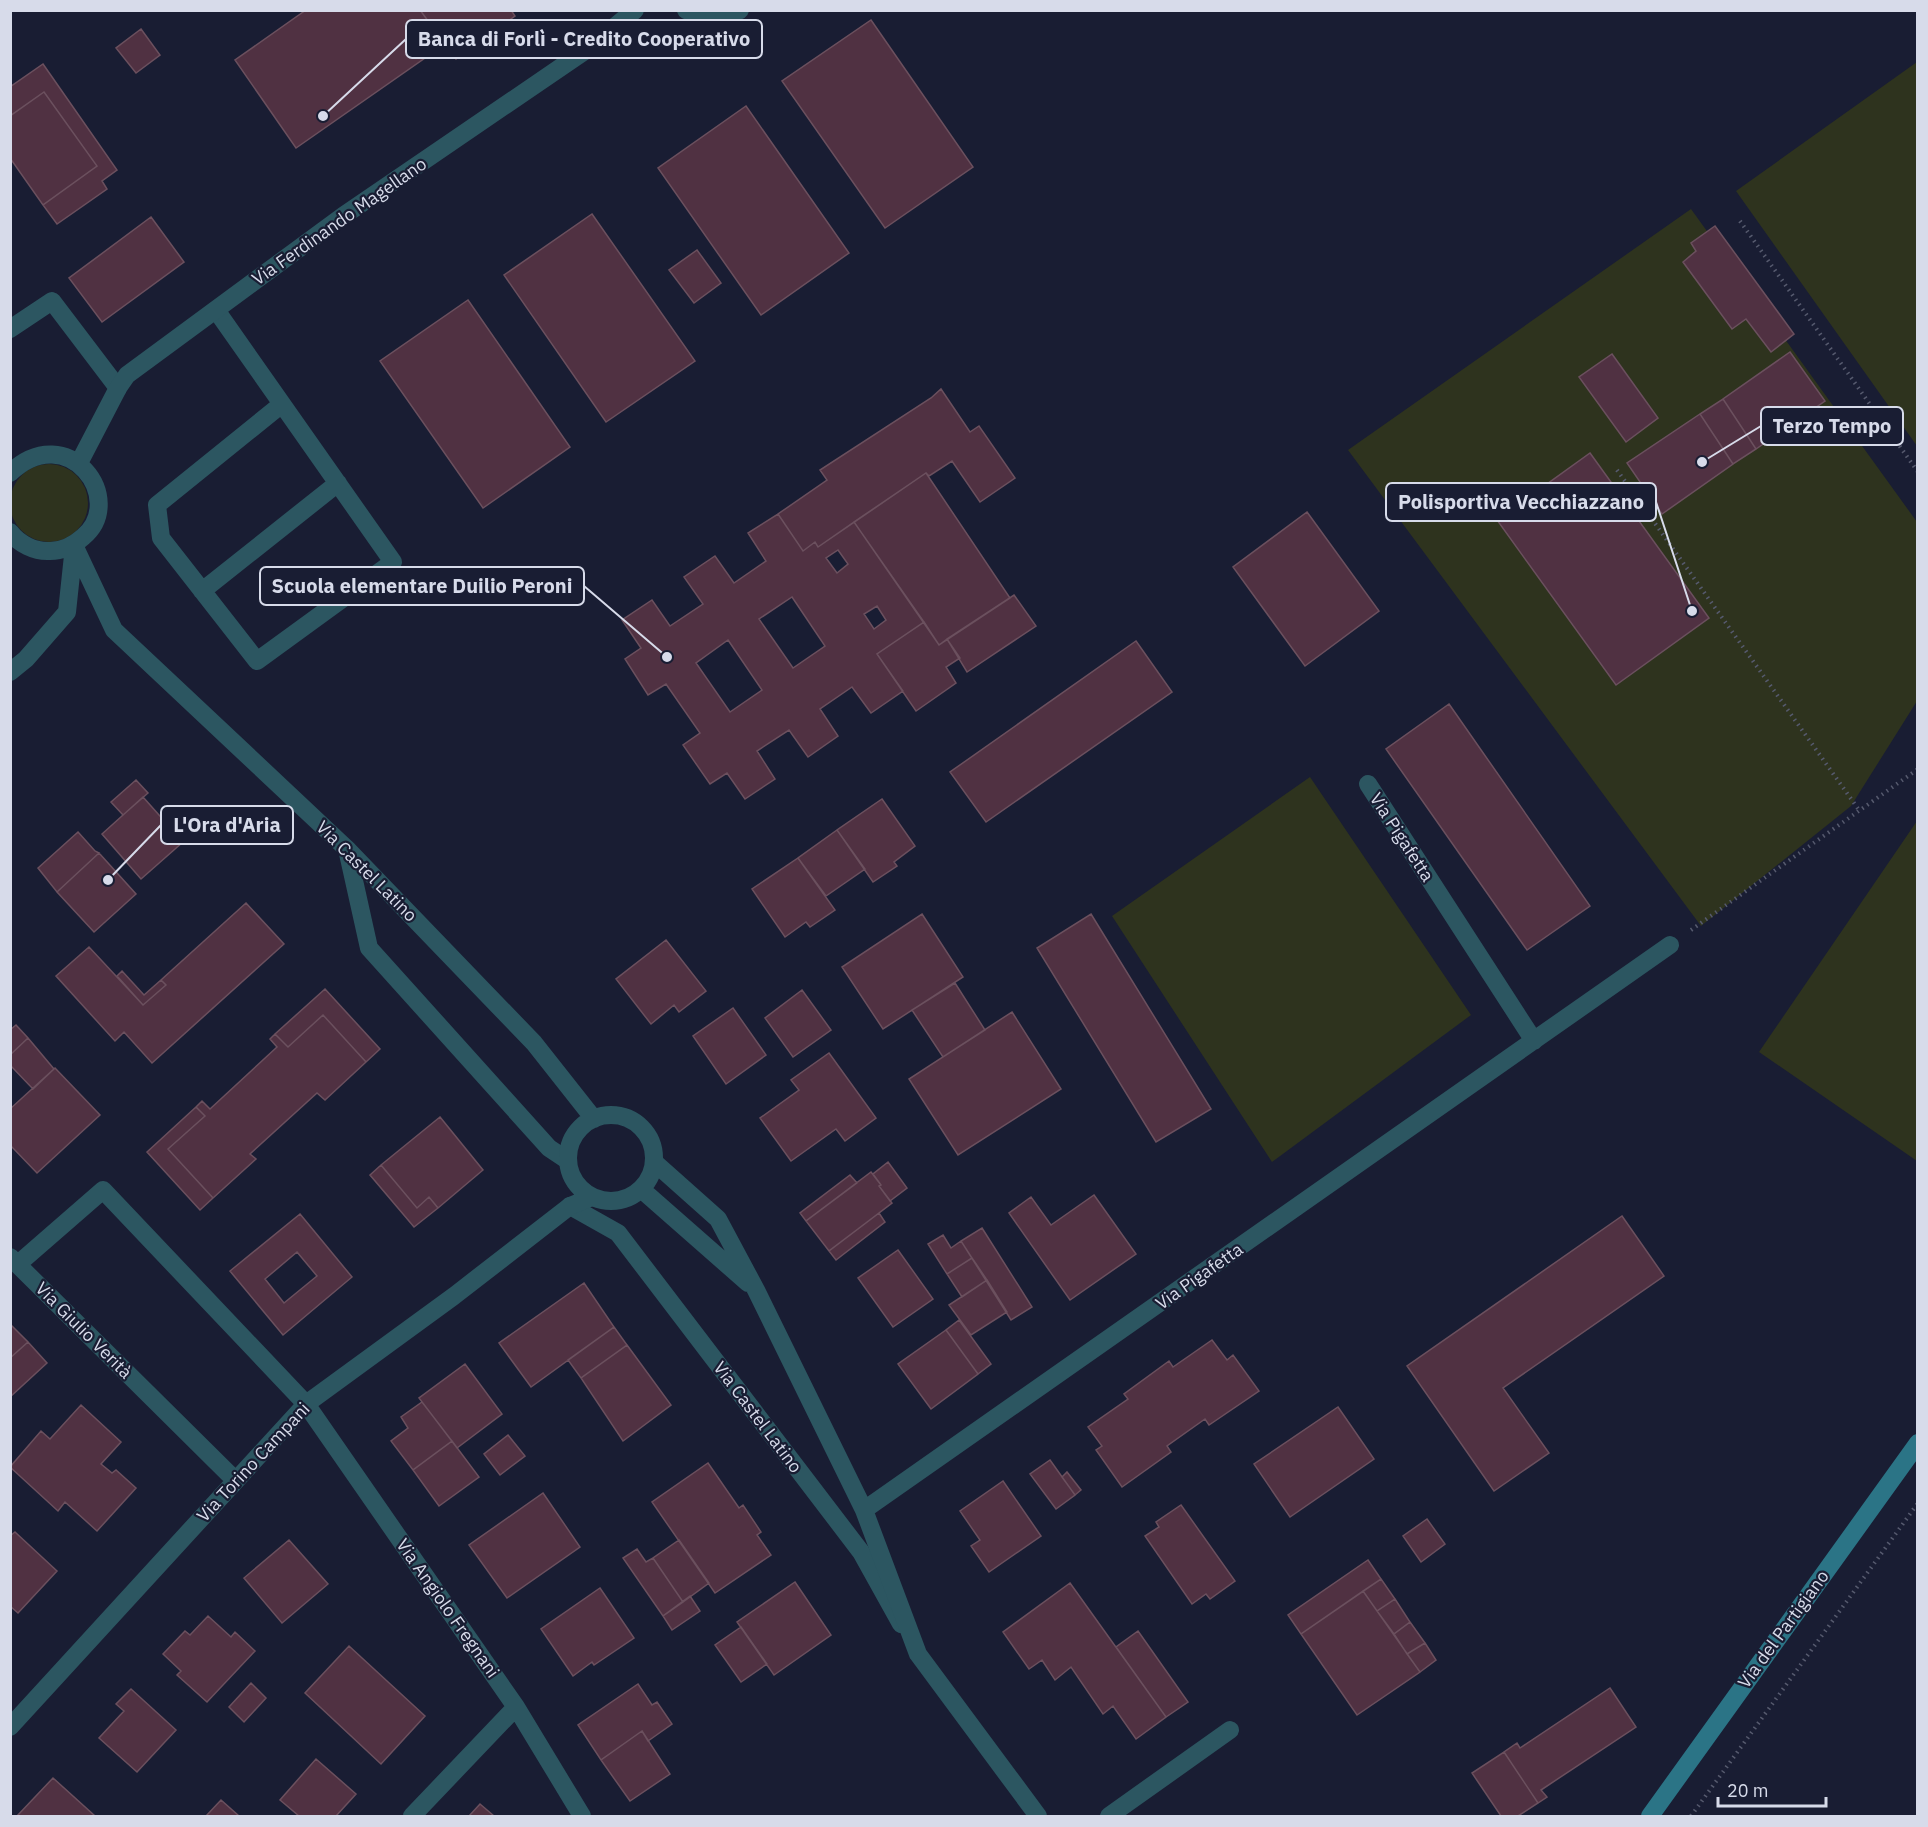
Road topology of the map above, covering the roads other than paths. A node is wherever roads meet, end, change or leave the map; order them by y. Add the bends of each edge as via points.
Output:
1 (635, 10) edge
2 (686, 10) edge
3 (740, 10) edge
4 (216, 310) junction
5 (10, 329) edge
6 (118, 388) junction
7 (282, 404) junction
8 (79, 463) junction
9 (10, 473) edge
10 (338, 483) junction
11 (10, 532) edge
12 (74, 544) junction
13 (202, 591) junction
14 (10, 672) edge
15 (1368, 784) dead end
16 (347, 849) junction
17 (1670, 945) road end
18 (1534, 1041) junction
19 (594, 1119) junction
20 (567, 1160) junction
21 (654, 1162) junction
22 (641, 1189) junction
23 (592, 1197) junction
24 (570, 1206) junction
25 (14, 1261) edge
26 (756, 1290) junction
27 (306, 1404) junction
28 (1917, 1443) edge
29 (235, 1480) junction
30 (864, 1510) junction
31 (918, 1654) junction
32 (516, 1707) junction
33 (10, 1727) edge
34 (1230, 1730) dead end
35 (412, 1816) edge
36 (582, 1816) edge
37 (1038, 1816) edge
38 (1109, 1816) edge
39 (1650, 1816) edge

1 - 4 street, Via Ferdinando Magellano via 589,48 343,216
2 - 3 street via 716,19
4 - 6 street, Via Ferdinando Magellano via 127,375
4 - 7 street
5 - 6 street via 52,301
6 - 8 street, Via Ferdinando Magellano
7 - 10 street
7 - 13 street via 157,504 161,538
8 - 9 street via 50,453 35,456
8 - 12 street via 90,475 98,505 87,534
10 - 13 street
10 - 13 street via 393,562 257,661
11 - 12 street via 26,546 42,551 59,551
12 - 14 street via 67,612
12 - 16 street, Via Castel Latino via 114,630
15 - 18 street, Via Pigafetta
16 - 19 street, Via Castel Latino via 534,1043
16 - 20 street via 369,948 549,1148
17 - 18 street, Via Pigafetta
18 - 30 street, Via Pigafetta
19 - 20 street via 574,1135
19 - 21 street via 623,1116 636,1123 646,1134
20 - 23 street via 575,1182
21 - 22 street
21 - 26 street, Via Castel Latino via 718,1219
22 - 23 street via 618,1201
22 - 26 street, Via Castel Latino
23 - 24 street, Via Torino Campani
24 - 27 street, Via Torino Campani
24 - 31 street, Via Castel Latino via 618,1233 861,1552
25 - 27 street, Via Giulio Verità via 103,1190
25 - 29 street, Via Giulio Verità
26 - 30 street, Via Castel Latino
27 - 29 street, Via Torino Campani
27 - 32 street, Via Angiolo Fregnani
28 - 39 main road, Via del Partigiano
29 - 33 street, Via Torino Campani
30 - 31 street, Via Castel Latino
31 - 37 street, Via Castel Latino
32 - 35 street
32 - 36 street, Via Angiolo Fregnani
34 - 38 street

